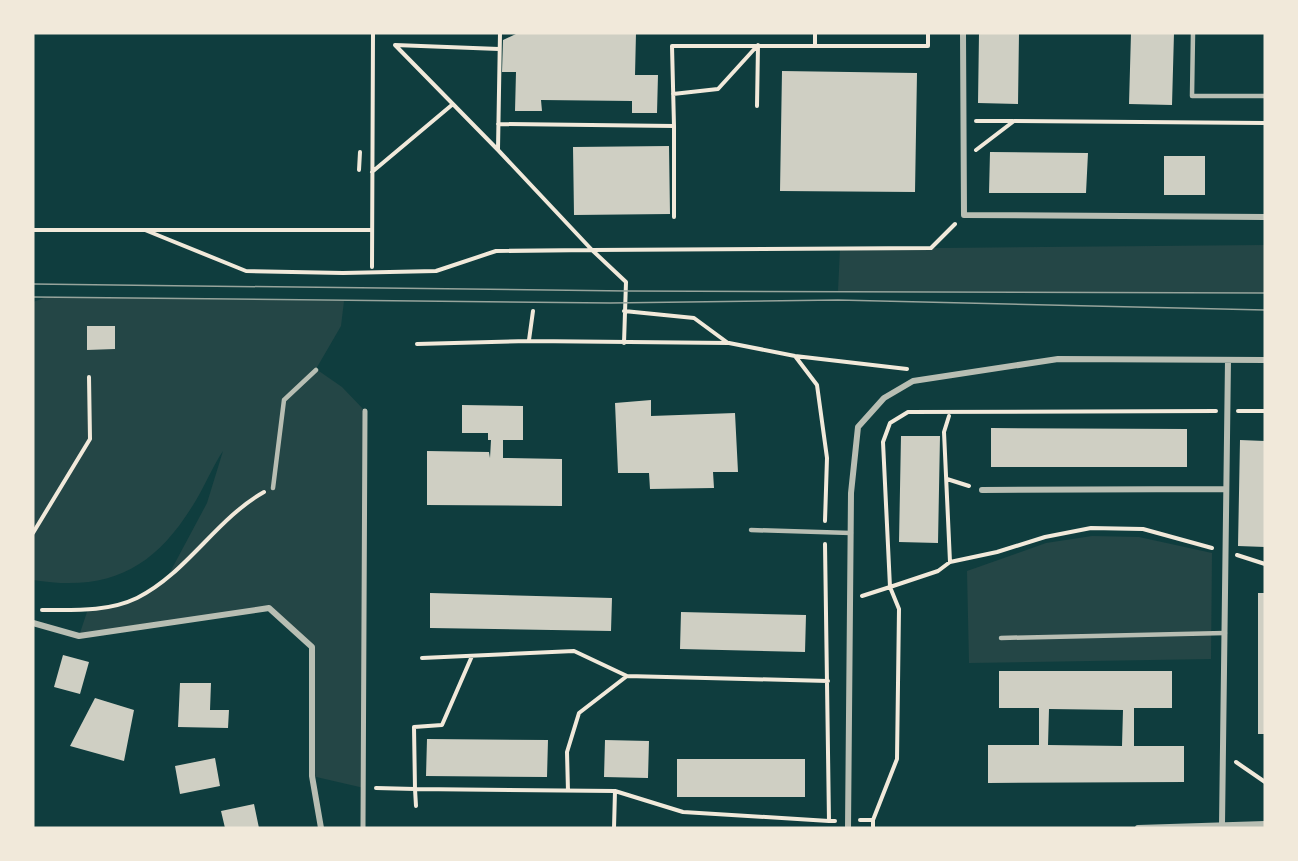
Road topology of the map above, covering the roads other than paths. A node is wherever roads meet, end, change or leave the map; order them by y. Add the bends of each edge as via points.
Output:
1 (963, 33) edge
2 (1193, 33) edge
3 (1265, 96) edge
4 (1265, 217) edge
5 (1228, 360) junction
6 (1265, 360) edge
7 (316, 369) dead end
8 (365, 411) dead end
9 (273, 488) road end
10 (1227, 489) junction
11 (981, 490) road end
12 (751, 530) dead end
13 (851, 533) junction
14 (33, 623) edge
15 (1225, 633) junction
16 (1001, 638) dead end
17 (1265, 824) edge
18 (1222, 825) junction
19 (321, 828) edge
20 (363, 828) edge
21 (848, 828) edge
22 (1138, 828) edge

1 - 4 street via 964,215
2 - 3 lane via 1192,96
5 - 6 street
5 - 10 street
5 - 13 street via 1058,358 913,381 884,398 858,427
7 - 9 lane via 284,400
8 - 20 street
10 - 11 street
10 - 15 street
12 - 13 lane
13 - 21 street
14 - 19 street via 80,636 269,608 312,648 312,776
15 - 16 lane
15 - 18 street
17 - 18 street
18 - 22 street

